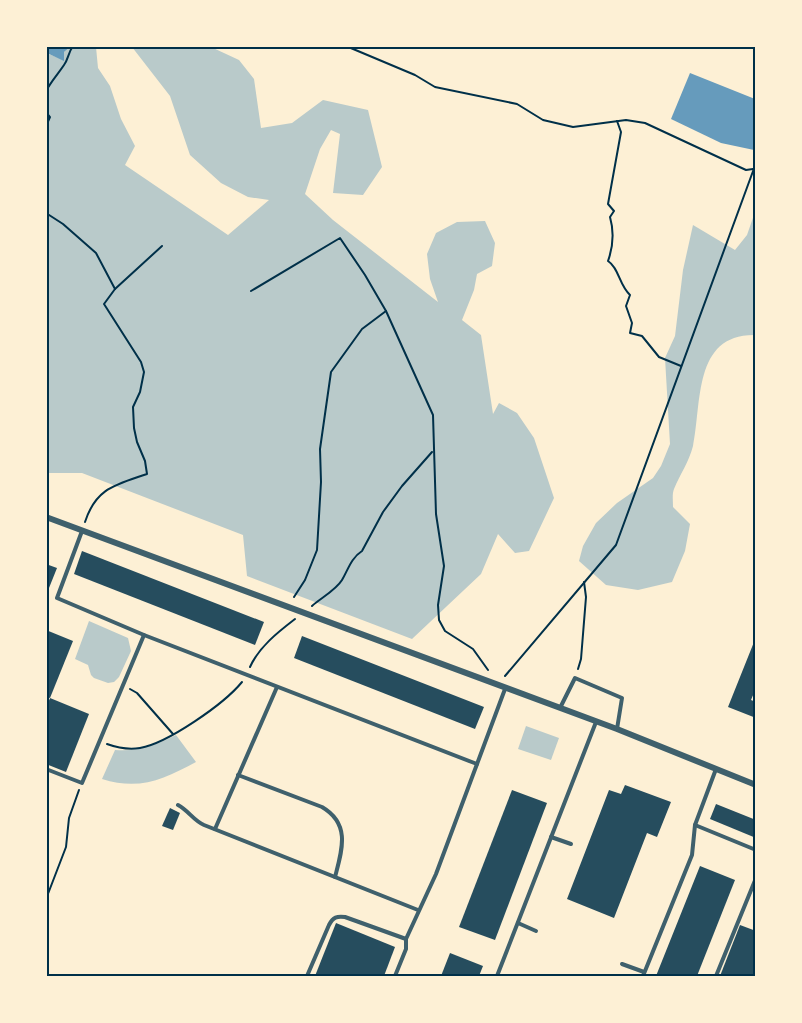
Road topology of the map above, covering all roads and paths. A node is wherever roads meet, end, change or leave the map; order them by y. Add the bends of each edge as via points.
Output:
1 (73, 46) edge
2 (346, 46) edge
3 (46, 91) edge
4 (46, 112) edge
5 (617, 121) junction
6 (46, 126) edge
7 (756, 163) edge
8 (753, 169) junction
9 (46, 213) edge
10 (162, 246) dead end
11 (115, 289) junction
12 (251, 291) dead end
13 (386, 311) junction
14 (681, 366) junction
15 (433, 451) junction
16 (46, 517) edge
17 (82, 531) junction
18 (584, 582) junction
19 (287, 607) junction
20 (303, 614) junction
21 (144, 635) junction
22 (247, 675) junction
23 (574, 678) junction
24 (122, 686) junction
25 (496, 686) junction
26 (277, 687) junction
27 (505, 689) junction
28 (560, 709) junction
29 (596, 722) junction
30 (617, 729) junction
31 (173, 734) junction
32 (99, 742) junction
33 (477, 764) junction
34 (46, 769) edge
35 (716, 769) junction
36 (238, 775) junction
37 (82, 783) junction
38 (756, 785) edge
39 (178, 805) dead end
40 (695, 825) junction
41 (214, 829) junction
42 (551, 837) junction
43 (571, 844) dead end
44 (756, 850) edge
45 (335, 877) junction
46 (756, 878) edge
47 (46, 899) edge
48 (418, 910) junction
49 (518, 923) junction
50 (536, 931) dead end
51 (406, 939) junction
52 (622, 964) dead end
53 (644, 974) edge
54 (307, 976) edge
55 (395, 976) edge
56 (497, 976) edge
57 (716, 976) edge

1 - 3 path
2 - 5 path via 435,87 517,104 543,120 573,127
4 - 6 path via 50,117
5 - 8 path via 645,123 746,170
5 - 14 path via 621,132 608,204 614,211 610,217 613,228 608,261 630,296 626,306 632,323 630,333 642,336 659,357
7 - 8 path
8 - 14 path
9 - 11 path via 96,254
10 - 11 path
11 - 17 path via 104,304 144,372 133,407 134,428 147,474 105,490 90,506
12 - 13 path via 340,238
13 - 15 path via 433,415
13 - 19 path via 362,329 331,372 320,449 317,550 305,580
14 - 18 path via 616,545
15 - 20 path via 383,512 341,582
15 - 25 path via 436,514 444,566 439,620 445,631 473,649
16 - 17 street
17 - 19 street
17 - 21 lane via 57,598
18 - 23 path via 581,659
18 - 25 path
19 - 20 street
20 - 22 path via 280,630 255,657
20 - 25 street
21 - 22 lane
21 - 24 lane
22 - 26 lane
22 - 31 path via 231,695
23 - 28 lane
23 - 30 lane via 622,698
24 - 31 path via 137,693
24 - 32 lane
25 - 27 street
26 - 33 lane
26 - 36 lane
27 - 28 street
27 - 33 lane
28 - 29 street
29 - 30 street
29 - 42 lane
30 - 35 street
31 - 32 path via 128,750
32 - 37 lane
33 - 48 lane via 436,874
34 - 37 lane
35 - 38 street
35 - 40 lane
36 - 41 lane
36 - 45 lane via 331,813 340,823 342,836
37 - 47 path via 69,818 66,847
39 - 41 lane via 189,810 199,823
40 - 44 lane
40 - 53 lane via 692,855
41 - 45 lane
42 - 43 lane
42 - 49 lane
45 - 48 lane
46 - 57 lane
48 - 51 lane
49 - 50 lane
49 - 56 lane
51 - 54 lane via 338,916 332,919
51 - 55 lane
52 - 53 lane

